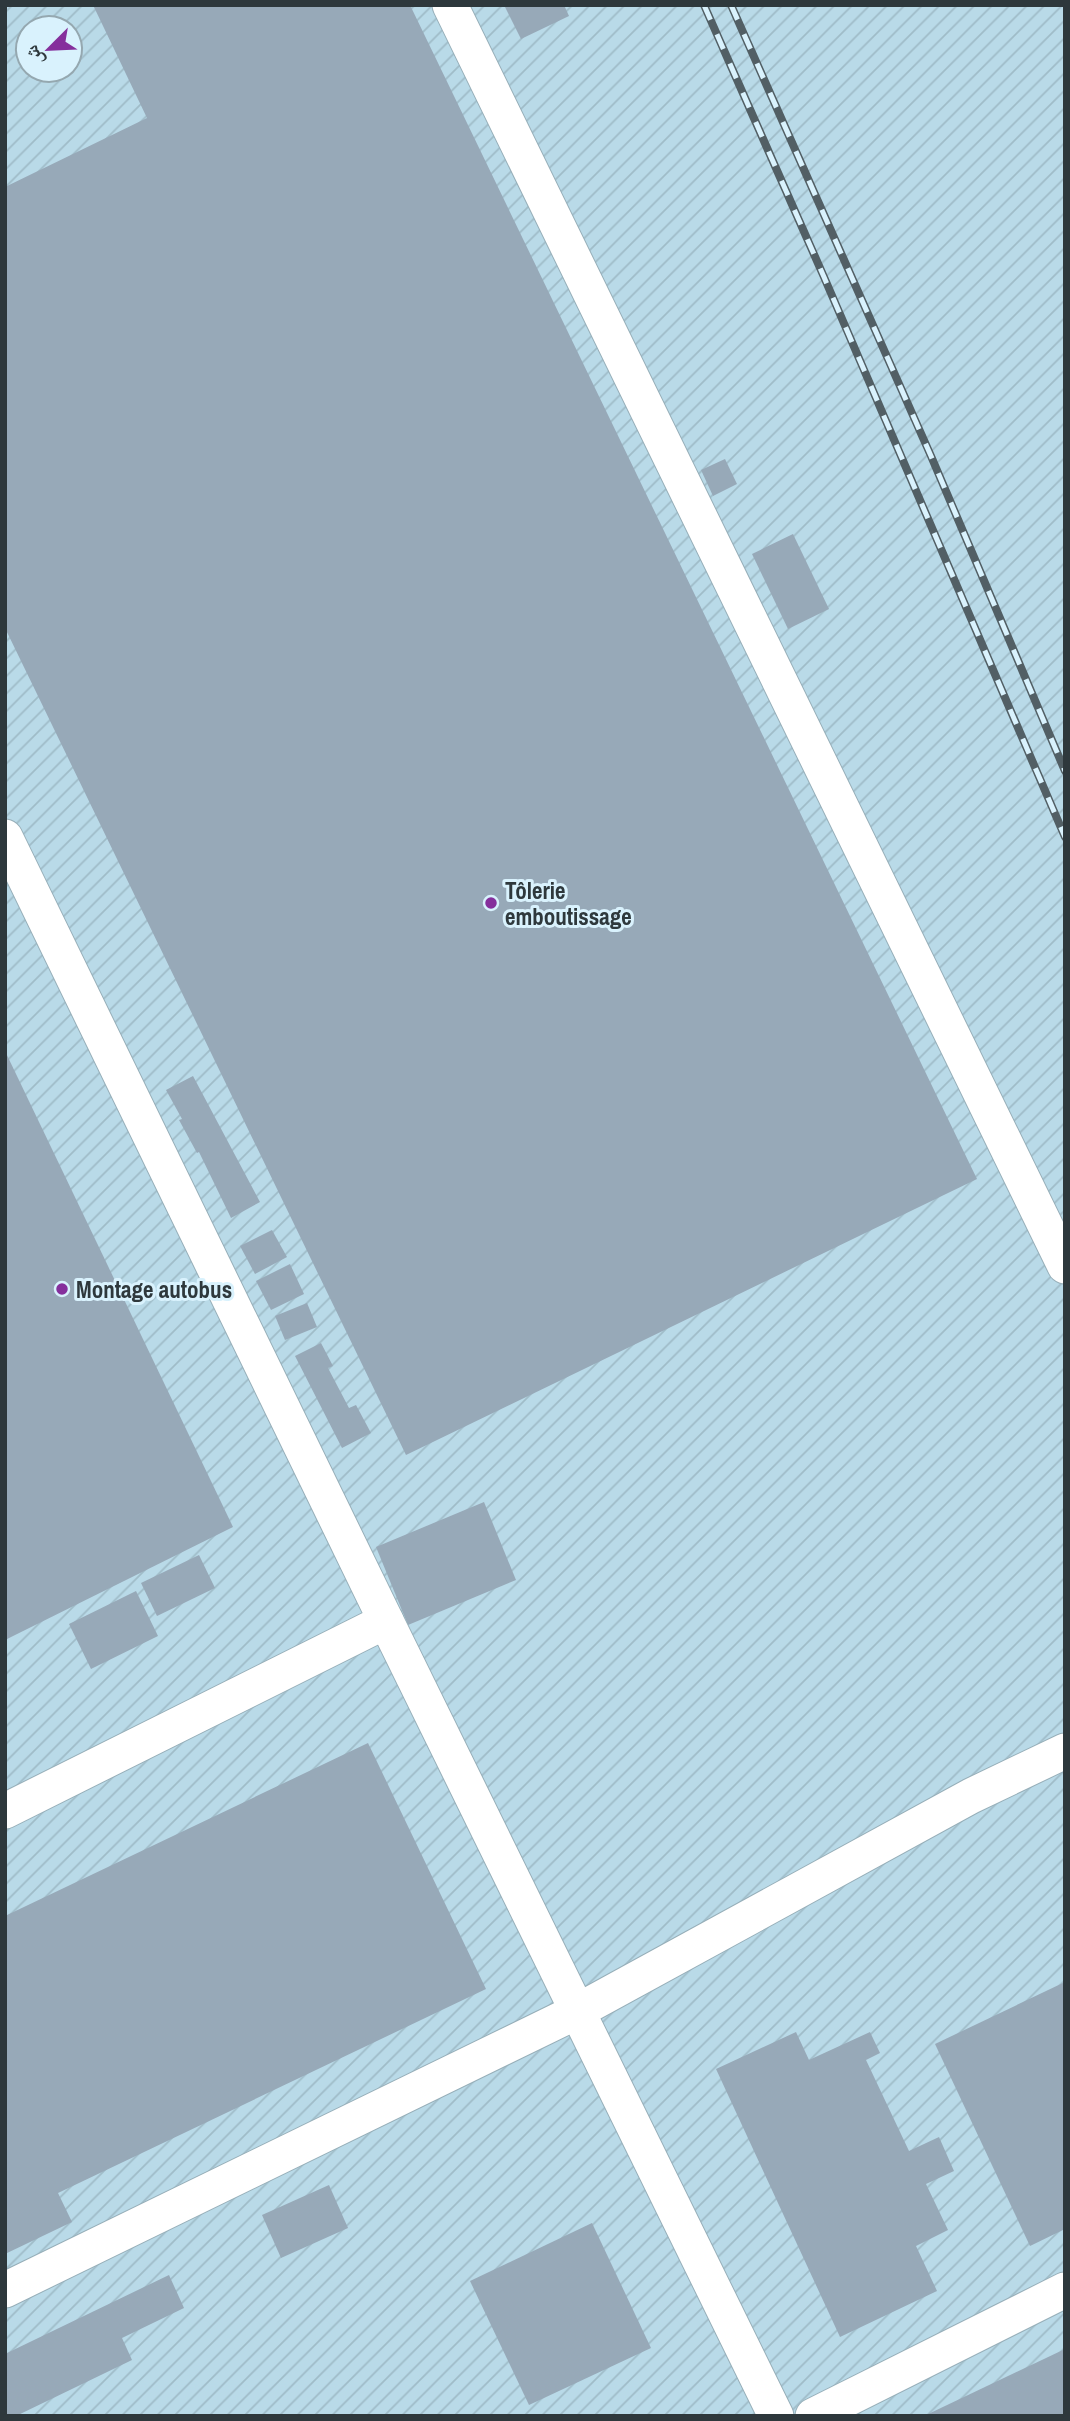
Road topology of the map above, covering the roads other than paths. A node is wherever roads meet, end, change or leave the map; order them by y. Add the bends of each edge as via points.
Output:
1 (450, 5) edge
2 (5, 837) edge
3 (1065, 1266) edge
4 (386, 1621) junction
5 (1065, 1751) edge
6 (5, 1811) edge
7 (576, 2011) junction
8 (5, 2290) edge
9 (1065, 2290) edge
10 (776, 2416) edge
11 (813, 2416) edge

1 - 3 lane
2 - 4 lane
4 - 6 lane
4 - 7 lane
5 - 7 lane via 971,1796
7 - 8 lane
7 - 10 lane
9 - 11 lane

